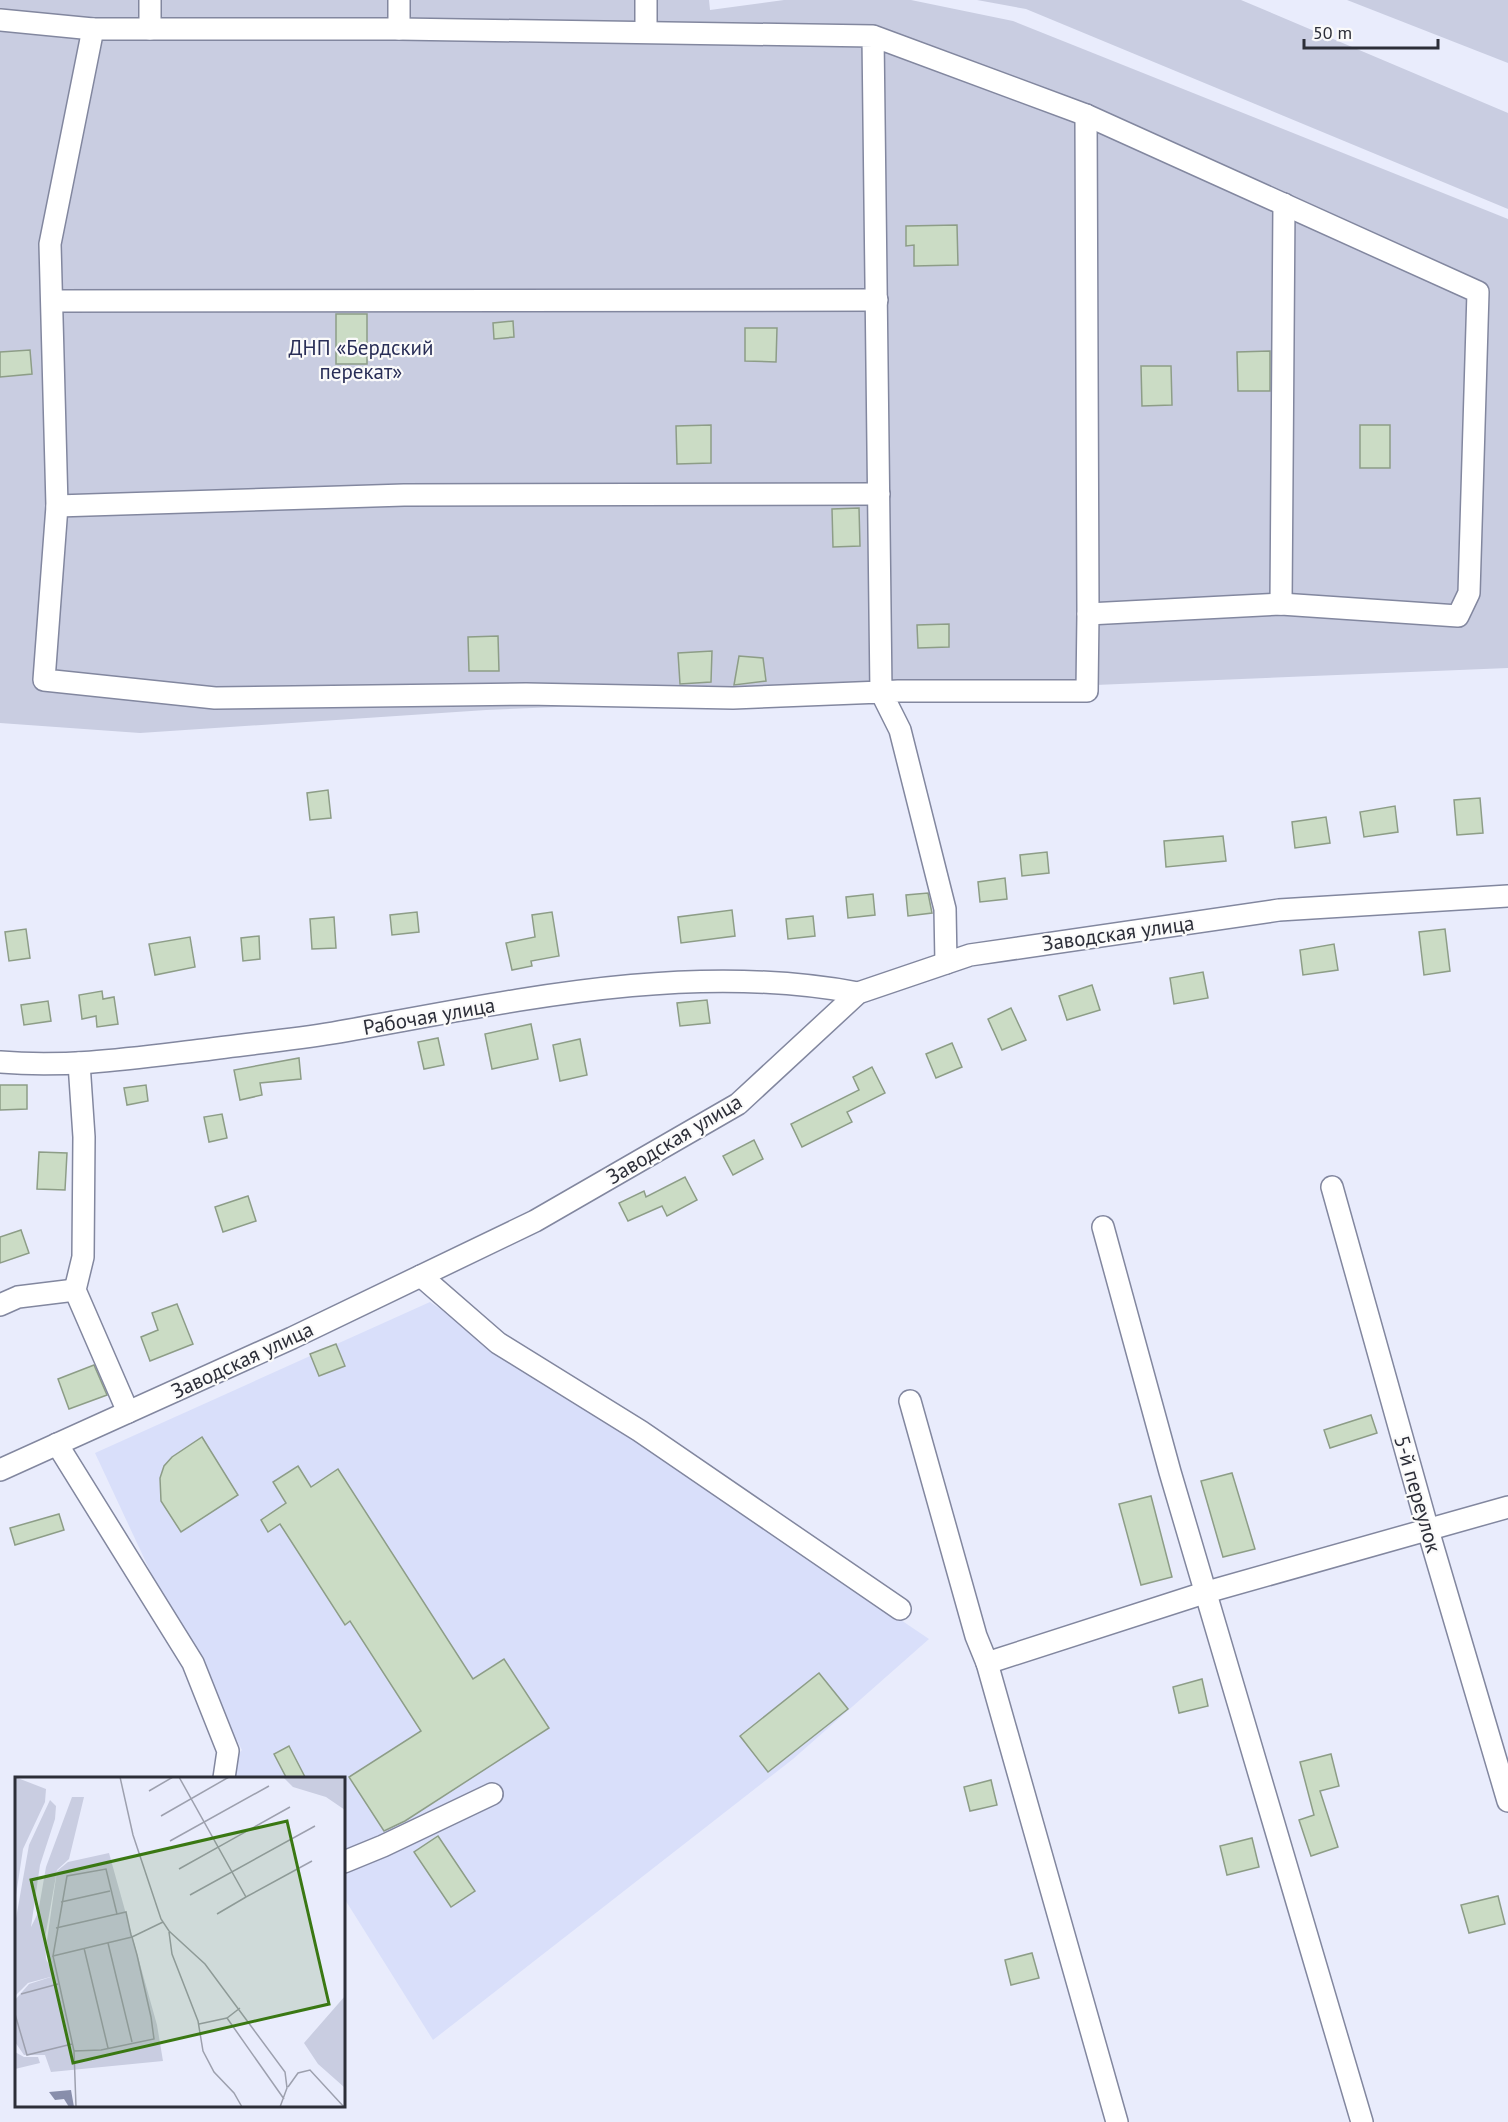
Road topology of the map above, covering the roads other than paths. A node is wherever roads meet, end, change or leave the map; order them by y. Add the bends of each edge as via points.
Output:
1 (150, 0) edge
2 (399, 0) edge
3 (646, 0) edge
4 (0, 21) edge
5 (93, 29) junction
6 (150, 29) junction
7 (399, 29) junction
8 (646, 32) junction
9 (873, 36) junction
10 (1086, 115) junction
11 (1284, 204) junction
12 (877, 300) junction
13 (52, 302) junction
14 (879, 494) junction
15 (57, 506) junction
16 (1281, 604) junction
17 (1088, 614) junction
18 (881, 692) junction
19 (1508, 896) edge
20 (946, 963) junction
21 (858, 993) junction
22 (0, 1062) edge
23 (79, 1063) junction
24 (1332, 1186) dead end
25 (1103, 1227) dead end
26 (421, 1276) junction
27 (75, 1290) junction
28 (0, 1305) edge
29 (910, 1401) dead end
30 (128, 1412) junction
31 (57, 1444) junction
32 (0, 1470) edge
33 (1508, 1507) edge
34 (1428, 1530) junction
35 (1207, 1592) junction
36 (900, 1609) dead end
37 (987, 1663) junction
38 (224, 1777) edge
39 (492, 1794) dead end
40 (1508, 1801) edge
41 (345, 1862) edge
42 (1117, 2122) edge
43 (1362, 2122) edge

1 - 6 street
2 - 7 street
3 - 8 street
4 - 5 street
5 - 6 street
5 - 13 street via 50,244
6 - 7 street
7 - 8 street
8 - 9 street
9 - 10 street
9 - 12 street
10 - 11 street
10 - 17 street
11 - 16 street
11 - 16 street via 1478,292 1469,593 1458,616
12 - 13 street
12 - 14 street
13 - 15 street
14 - 15 street via 404,495
14 - 18 street
15 - 18 street via 44,680 215,698 514,694 733,698
16 - 17 street
17 - 18 street via 1087,691
18 - 20 street via 900,730 945,909
19 - 20 street, Заводская улица via 1279,910 970,955
20 - 21 street, Заводская улица
21 - 23 street, Рабочая улица via 808,984 675,981 508,1001 330,1034
21 - 26 street, Заводская улица via 738,1104 535,1221
22 - 23 street, Рабочая улица
23 - 27 street via 84,1137 83,1257
24 - 34 street, 5-й переулок
25 - 35 street
26 - 30 street, Заводская улица
26 - 36 street via 498,1343 640,1431
27 - 28 street via 18,1298
27 - 30 street
29 - 37 street
30 - 31 street, Заводская улица
31 - 32 street, Заводская улица
31 - 38 street via 193,1663 228,1751
33 - 34 street
34 - 35 street
34 - 40 street, 5-й переулок
35 - 37 street
35 - 43 street
37 - 42 street
39 - 41 street

